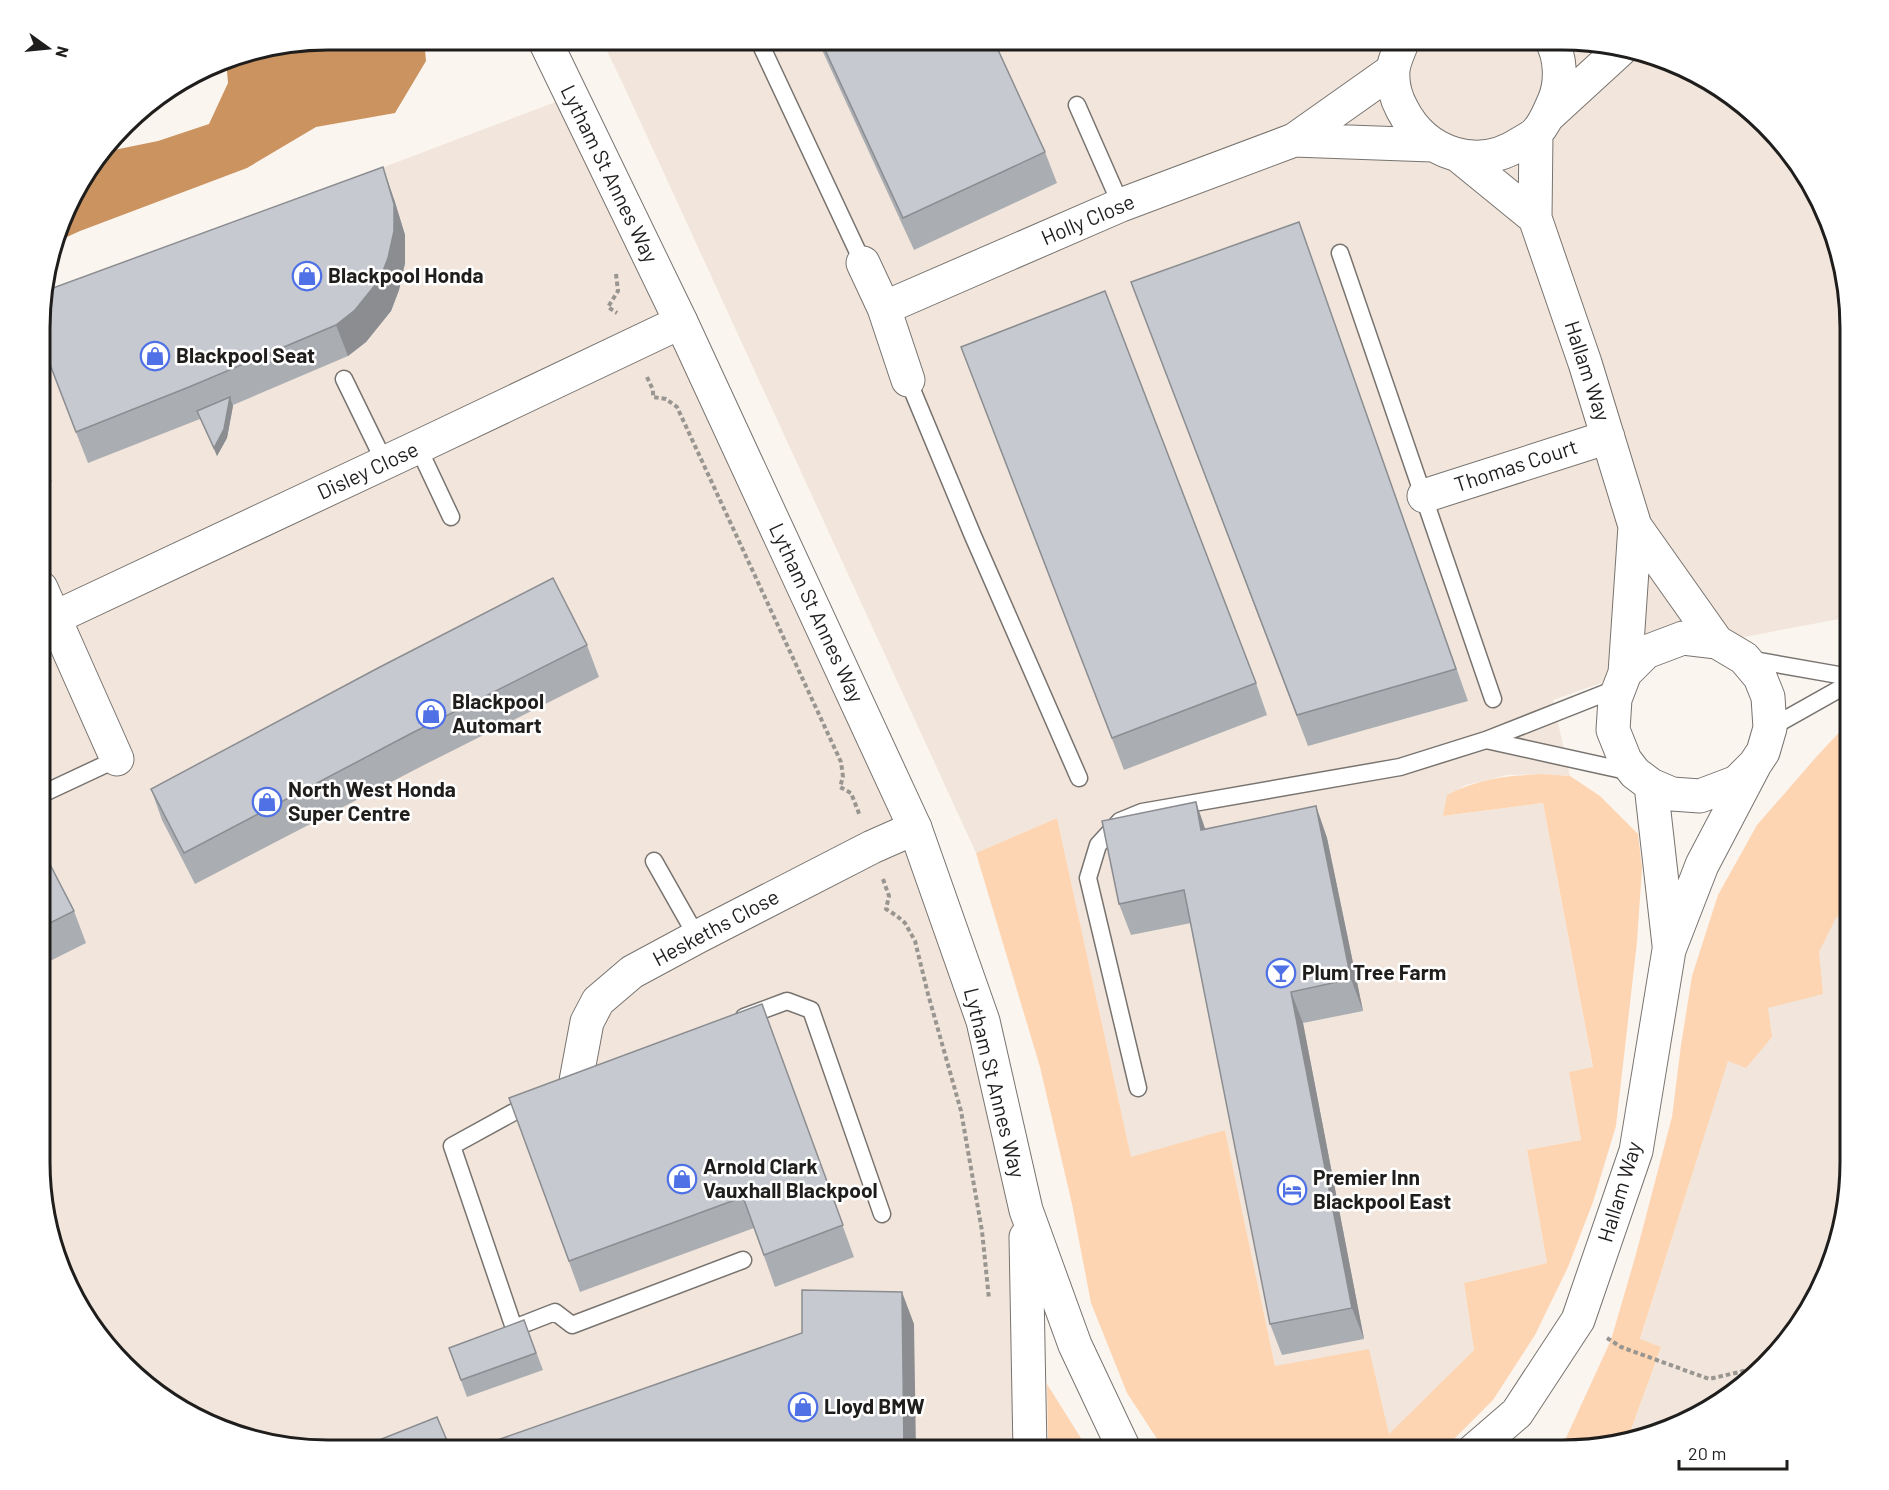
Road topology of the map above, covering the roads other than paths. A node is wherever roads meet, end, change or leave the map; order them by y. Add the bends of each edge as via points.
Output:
1 (549, 50) edge
2 (763, 50) edge
3 (1399, 50) edge
4 (1554, 50) edge
5 (1614, 55) edge
6 (1393, 70) junction
7 (1077, 105) dead end
8 (1541, 125) junction
9 (1294, 140) junction
10 (1446, 151) junction
11 (1121, 205) junction
12 (1535, 218) junction
13 (1340, 253) dead end
14 (863, 263) joint
15 (884, 308) junction
16 (681, 322) junction
17 (344, 380) dead end
18 (908, 380) joint
19 (1608, 437) junction
20 (418, 447) junction
21 (385, 463) junction
22 (1424, 496) junction
23 (451, 517) dead end
24 (1635, 526) junction
25 (50, 609) edge
26 (54, 618) junction
27 (1730, 650) junction
28 (1840, 675) edge
29 (1622, 681) junction
30 (1840, 689) edge
31 (1493, 699) dead end
32 (1770, 728) junction
33 (1486, 740) junction
34 (117, 759) joint
35 (1755, 764) junction
36 (1079, 778) dead end
37 (1643, 779) junction
38 (50, 790) edge
39 (915, 828) junction
40 (654, 861) dead end
41 (697, 937) junction
42 (1669, 950) junction
43 (733, 1022) edge
44 (568, 1084) joint
45 (1138, 1088) dead end
46 (1026, 1210) junction
47 (882, 1214) dead end
48 (743, 1260) dead end
49 (1517, 1413) junction
50 (1030, 1440) edge
51 (1120, 1440) edge
52 (1486, 1440) edge
53 (1512, 1440) edge

1 - 16 street, Lytham St Annes Way
2 - 14 lane
3 - 6 street
4 - 8 street, Hallam Way via 1559,64 1557,93
5 - 8 street, Holly Close
6 - 9 street, Holly Close
6 - 10 street via 1396,98 1409,124
7 - 11 lane
8 - 10 street, Holly Close via 1509,151 1481,158
8 - 12 street, Hallam Way
9 - 10 street, Holly Close
9 - 11 street, Holly Close
10 - 12 street
11 - 15 street, Holly Close
12 - 19 street, Hallam Way
13 - 22 lane
14 - 15 street
15 - 18 street
16 - 20 street, Disley Close
16 - 39 street, Lytham St Annes Way
17 - 21 lane
18 - 36 lane
19 - 22 street, Thomas Court
19 - 24 street, Hallam Way
20 - 21 street, Disley Close
20 - 23 lane
21 - 26 street, Disley Close
22 - 31 lane
24 - 27 street, Hallam Way
24 - 29 street, Hallam Way
25 - 26 street
26 - 34 street
27 - 28 lane
27 - 29 street via 1683,638 1646,652
27 - 32 street via 1760,677 1768,697
29 - 33 lane
29 - 37 street via 1615,699 1613,730 1624,760
30 - 32 lane
32 - 35 street
33 - 37 lane
33 - 45 lane via 1400,768 1142,812 1120,821 1098,845 1088,878
34 - 38 lane
35 - 37 street via 1737,782 1700,796 1672,794
35 - 42 street, Hallam Way via 1702,865
37 - 42 street, Hallam Way
39 - 41 street, Heskeths Close
39 - 46 street, Lytham St Annes Way via 983,1021
40 - 41 lane
41 - 44 street, Heskeths Close via 632,972 598,1001
42 - 49 street, Hallam Way via 1636,1151 1578,1320
43 - 47 lane via 788,1001 811,1011
44 - 48 lane via 452,1146 514,1328 555,1312 572,1325
46 - 50 street, Lytham St Annes Way
46 - 51 street, Lytham St Annes Way via 1075,1345
49 - 52 street, Hallam Way
49 - 53 street, Hallam Way

